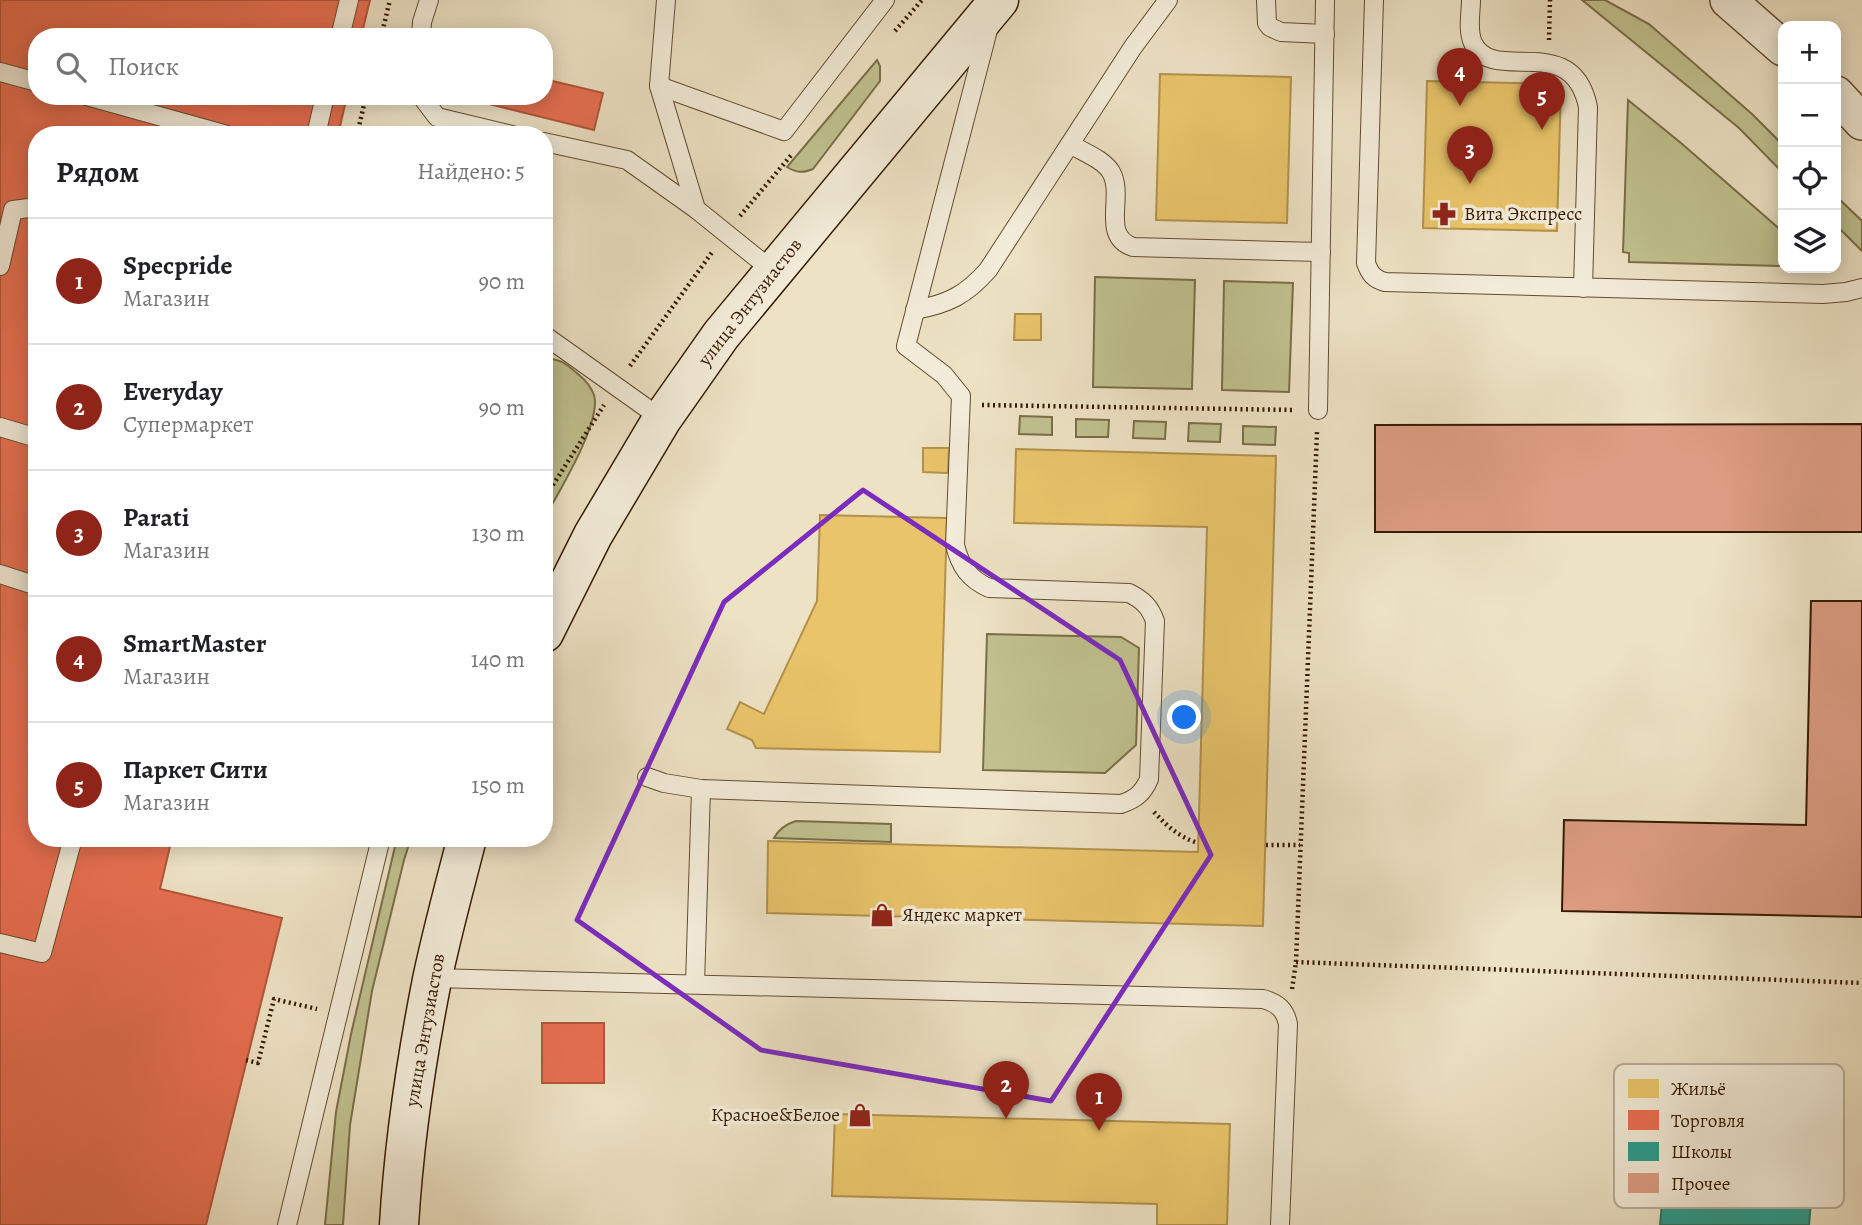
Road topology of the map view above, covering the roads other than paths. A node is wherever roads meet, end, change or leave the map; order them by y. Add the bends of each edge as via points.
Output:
1 (349, 0) edge
2 (429, 0) edge
3 (666, 0) edge
4 (885, 0) edge
5 (1168, 0) edge
6 (1266, 0) edge
7 (1325, 0) edge
8 (1374, 0) edge
9 (1471, 0) edge
10 (1728, 0) edge
11 (996, 4) edge
12 (342, 28) edge
13 (422, 28) edge
14 (1325, 34) junction
15 (1778, 44) edge
16 (0, 72) edge
17 (28, 80) edge
18 (659, 86) junction
19 (1841, 99) edge
20 (119, 105) edge
21 (323, 105) edge
22 (428, 105) edge
23 (1862, 122) edge
24 (195, 126) edge
25 (318, 126) edge
26 (474, 126) edge
27 (553, 144) edge
28 (1070, 144) junction
29 (28, 208) edge
30 (696, 209) junction
31 (1321, 252) junction
32 (0, 266) edge
33 (773, 271) junction
34 (1583, 288) junction
35 (1862, 288) edge
36 (915, 310) junction
37 (553, 341) edge
38 (1318, 411) road end
39 (662, 419) junction
40 (0, 427) edge
41 (28, 435) edge
42 (0, 574) edge
43 (28, 583) edge
44 (553, 615) edge
45 (647, 777) dead end
46 (701, 789) junction
47 (71, 847) edge
48 (379, 847) edge
49 (465, 847) edge
50 (0, 943) edge
51 (433, 978) junction
52 (695, 984) junction
53 (287, 1225) edge
54 (399, 1225) edge
55 (1280, 1225) edge

1 - 12 lane
2 - 13 lane
3 - 18 lane
4 - 18 lane via 784,131
5 - 28 lane
6 - 14 lane via 1266,23 1277,32
7 - 14 lane
8 - 34 lane via 1367,263 1373,276 1385,282
9 - 34 lane via 1470,35 1479,52 1497,61 1559,66 1577,82 1586,99
10 - 15 street
11 - 33 main road, улица Энтузиастов
11 - 36 lane
14 - 31 lane
16 - 17 lane
18 - 30 lane
19 - 23 street
20 - 24 lane
21 - 25 lane
22 - 26 lane via 437,117
27 - 30 lane via 627,160
28 - 31 lane via 1110,171 1116,189 1115,228 1126,245
28 - 36 lane via 977,282 951,300
29 - 32 lane via 13,210
30 - 33 lane
31 - 38 lane
33 - 39 main road, улица Энтузиастов
34 - 35 lane via 1823,294
36 - 46 lane via 906,346 944,375 961,396 955,545 964,570 989,588 1129,593 1152,613 1149,779 1140,795 1121,804
37 - 39 lane
39 - 44 main road, улица Энтузиастов via 593,535
40 - 41 lane
42 - 43 lane
45 - 46 lane
46 - 52 lane
47 - 50 lane via 42,953
48 - 53 lane
49 - 51 main road, улица Энтузиастов
51 - 52 lane
51 - 54 main road, улица Энтузиастов via 414,1082
52 - 55 lane via 1273,1002 1282,1008 1288,1024

